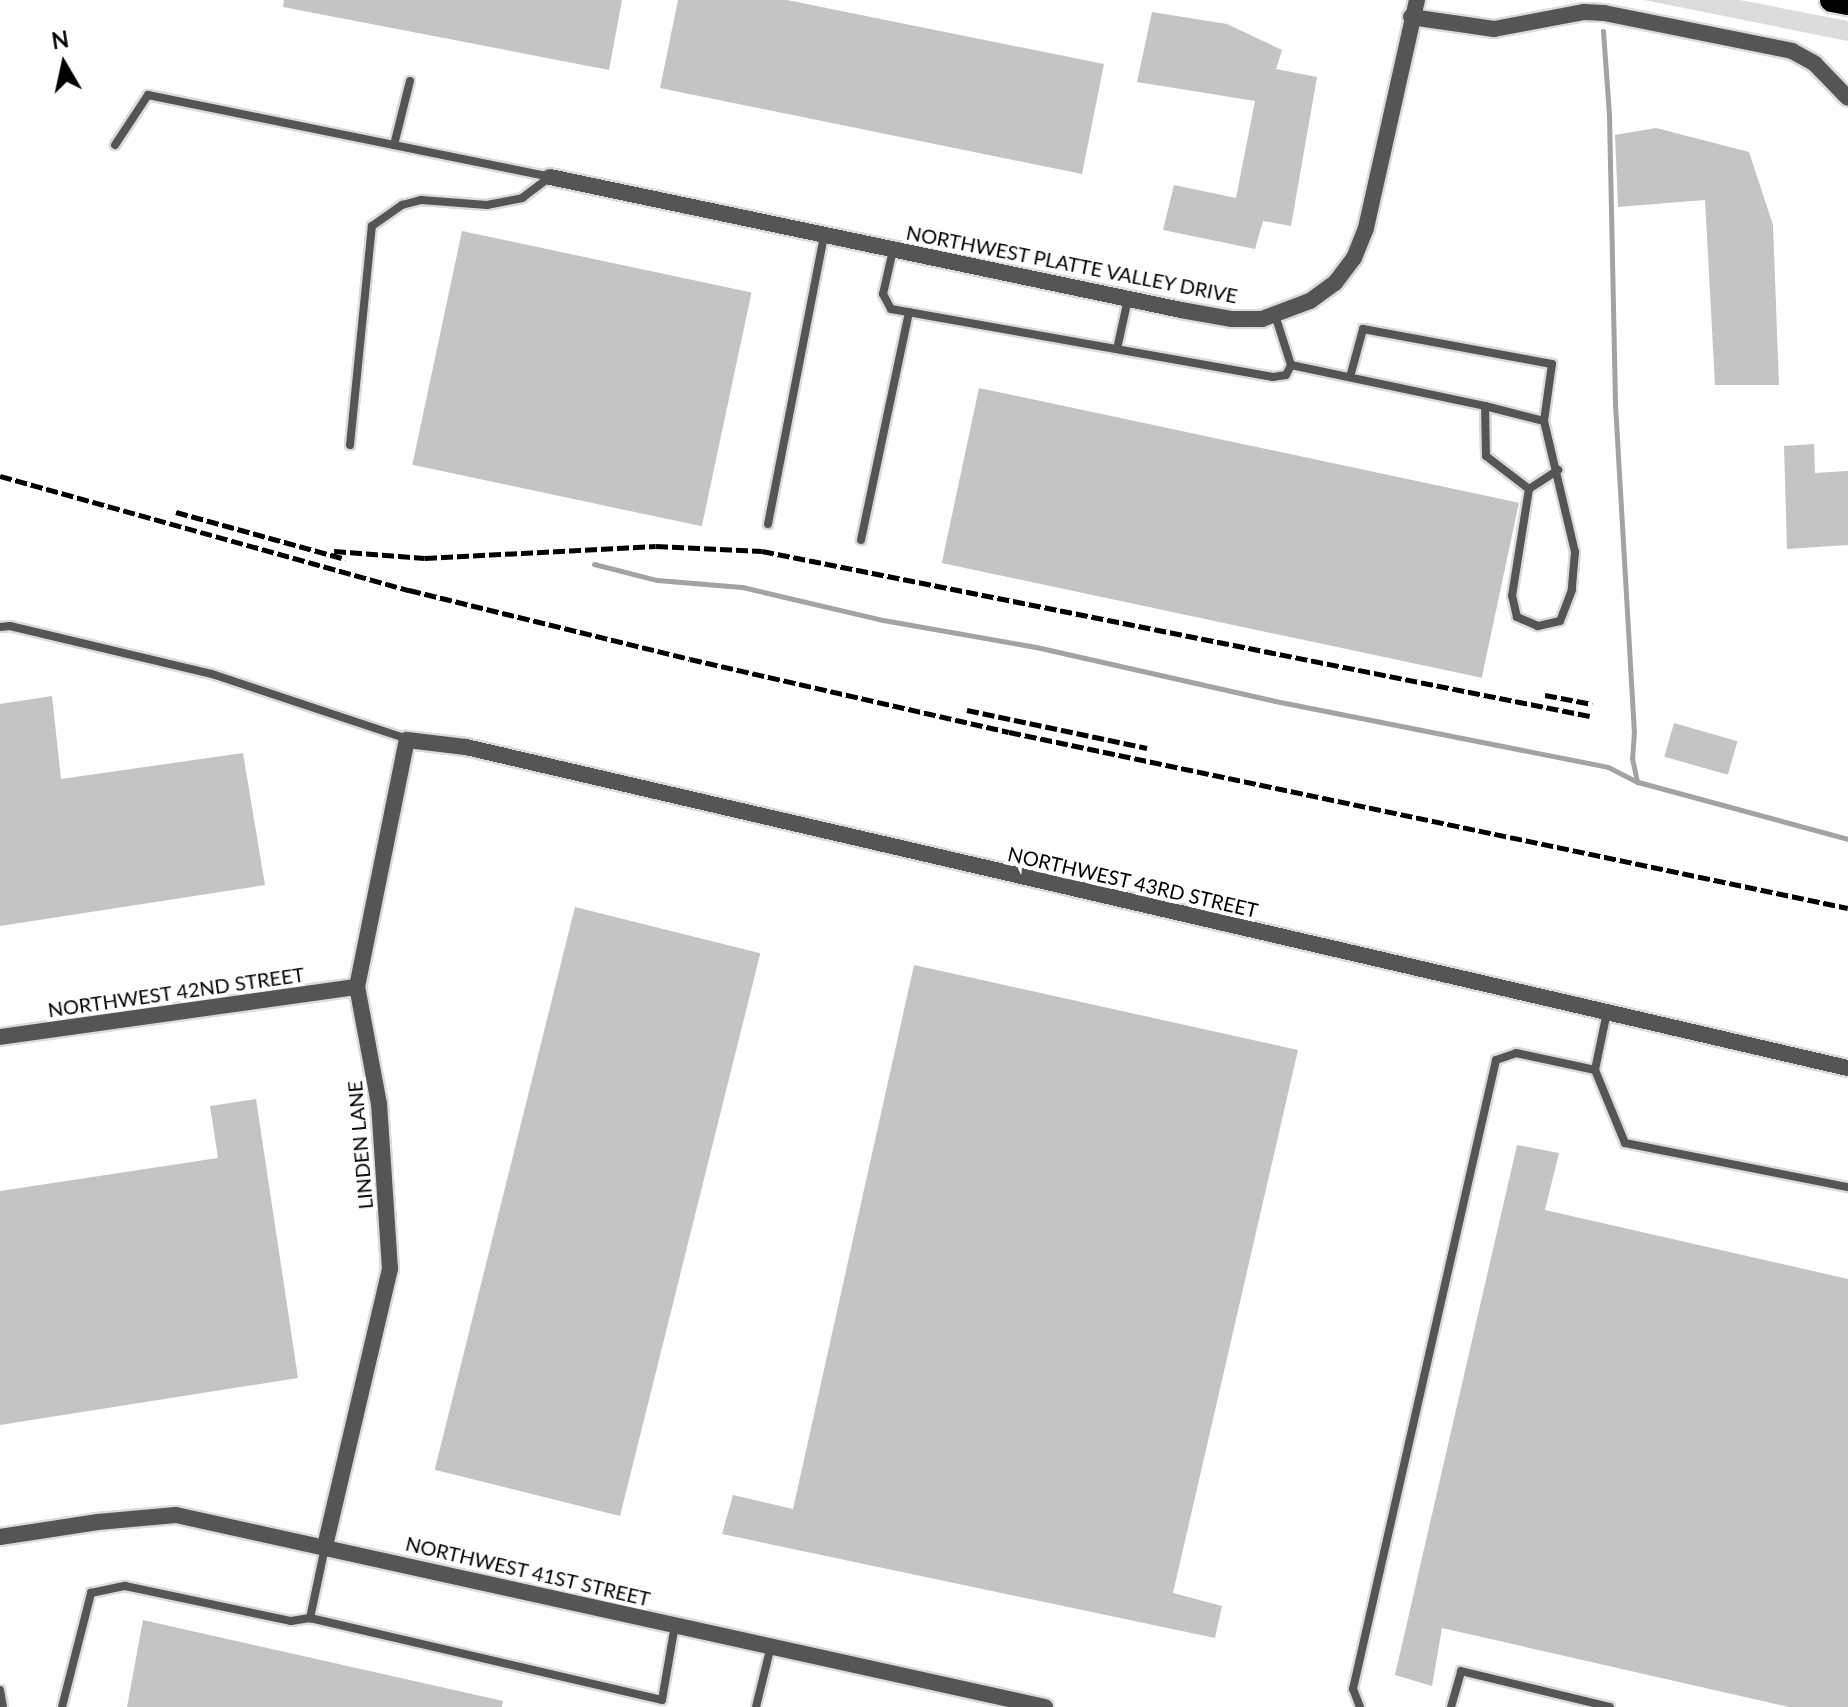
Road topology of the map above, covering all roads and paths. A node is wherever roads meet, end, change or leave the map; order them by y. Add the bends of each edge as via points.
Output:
1 (1417, 0) edge
2 (1832, 0) edge
3 (1848, 3) edge
4 (1411, 17) junction
5 (410, 81) dead end
6 (1848, 98) edge
7 (115, 145) dead end
8 (394, 145) junction
9 (550, 177) junction
10 (825, 235) junction
11 (894, 249) junction
12 (1128, 299) junction
13 (909, 312) junction
14 (1275, 315) junction
15 (1117, 349) junction
16 (1291, 365) junction
17 (1350, 377) junction
18 (1485, 406) junction
19 (1544, 421) junction
20 (350, 445) dead end
21 (1558, 470) junction
22 (1529, 489) junction
23 (768, 524) dead end
24 (861, 540) dead end
25 (0, 627) edge
26 (407, 740) junction
27 (357, 987) junction
28 (1607, 1012) junction
29 (0, 1037) edge
30 (1848, 1068) edge
31 (1595, 1070) junction
32 (1848, 1187) edge
33 (0, 1537) edge
34 (325, 1546) junction
35 (310, 1618) junction
36 (675, 1624) junction
37 (771, 1646) junction
38 (0, 1690) edge
39 (3, 1707) edge
40 (62, 1707) edge
41 (756, 1707) edge
42 (1045, 1707) edge
43 (1360, 1707) edge
44 (1451, 1707) edge
45 (1610, 1707) edge

1 - 4 street, NORTHWEST PLATTE VALLEY DRIVE
2 - 3 highway
4 - 6 street via 1494,29 1604,13 1792,51 1815,64
4 - 14 street, NORTHWEST PLATTE VALLEY DRIVE via 1366,228 1354,258 1335,283 1310,301
5 - 8 lane
7 - 8 lane via 148,95
8 - 9 lane
9 - 10 street, NORTHWEST PLATTE VALLEY DRIVE
9 - 20 lane via 522,198 487,205 421,200 402,205 372,226
10 - 11 street, NORTHWEST PLATTE VALLEY DRIVE
10 - 23 lane
11 - 12 street, NORTHWEST PLATTE VALLEY DRIVE
11 - 13 lane via 883,294 891,309
12 - 14 street, NORTHWEST PLATTE VALLEY DRIVE via 1232,319
12 - 15 lane
13 - 15 lane
13 - 24 lane
14 - 16 lane
15 - 16 lane via 1273,377 1286,375
16 - 17 lane
17 - 18 lane
17 - 19 lane via 1363,329 1552,364
18 - 19 lane
18 - 22 lane via 1486,456
19 - 21 lane
21 - 22 lane
21 - 22 lane via 1575,552 1572,590 1560,621 1538,626 1517,617 1512,596
25 - 26 lane via 212,674
26 - 27 street, LINDEN LANE
26 - 28 street, NORTHWEST 43RD STREET via 466,747
27 - 29 street, NORTHWEST 42ND STREET
27 - 34 street, LINDEN LANE via 379,1104 390,1269
28 - 30 street, NORTHWEST 43RD STREET
28 - 31 lane
31 - 32 lane via 1625,1143
31 - 43 lane via 1516,1053 1496,1060 1353,1689
33 - 34 street, NORTHWEST 41ST STREET via 176,1515
34 - 35 lane
34 - 36 street, NORTHWEST 41ST STREET
35 - 36 lane via 662,1700
35 - 40 lane via 291,1621 125,1586 91,1593
36 - 37 street, NORTHWEST 41ST STREET
37 - 41 lane
37 - 42 street, NORTHWEST 41ST STREET
38 - 39 lane
44 - 45 lane via 1461,1671

